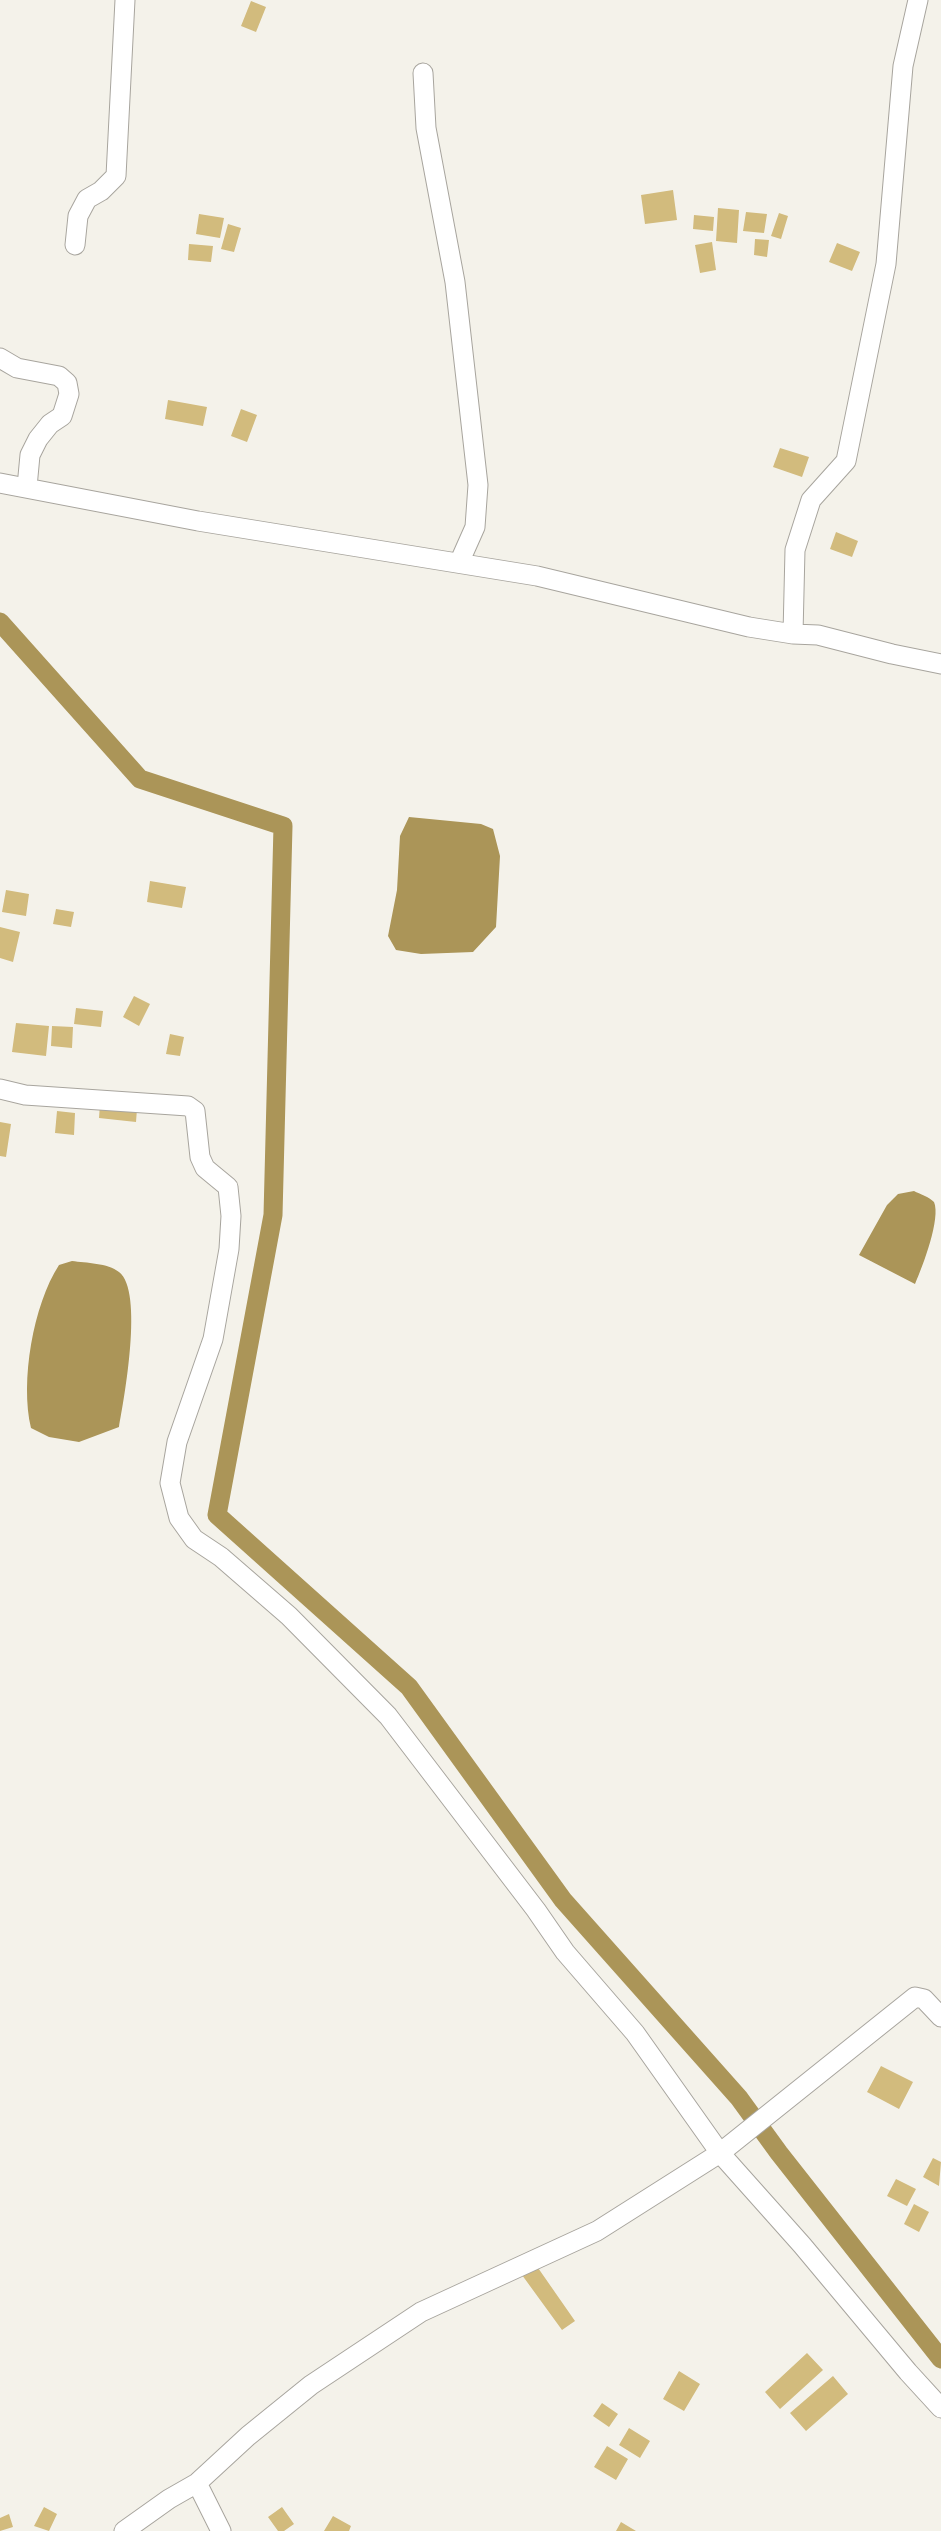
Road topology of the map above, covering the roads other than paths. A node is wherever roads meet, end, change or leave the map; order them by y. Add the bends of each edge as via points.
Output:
1 (125, 0) edge
2 (918, 0) edge
3 (423, 73) dead end
4 (75, 245) dead end
5 (0, 358) edge
6 (0, 483) edge
7 (27, 487) junction
8 (459, 563) junction
9 (793, 634) junction
10 (941, 664) edge
11 (0, 1088) edge
12 (941, 2017) edge
13 (726, 2148) junction
14 (941, 2408) edge
15 (197, 2483) junction
16 (124, 2531) edge
17 (221, 2531) edge

1 - 4 street via 116,176 101,191 87,199 78,216
2 - 9 street via 903,66 886,264 846,461 811,500 795,550
3 - 8 street via 426,128 455,282 478,485 475,527
5 - 7 street via 17,368 59,376 67,383 69,394 62,416 50,424 30,455
6 - 7 street
7 - 8 street via 198,521
8 - 9 street via 538,576 749,627
9 - 10 street via 818,635
11 - 13 street via 25,1095 188,1106 195,1111 200,1157 205,1168 228,1187 231,1216 229,1249 213,1339 177,1442 170,1483 179,1518 194,1539 221,1557 289,1616 388,1716 565,1952 635,2033
12 - 13 street via 924,1999 915,1996
13 - 14 street via 802,2245
13 - 15 street via 598,2231 421,2312 311,2385 248,2436
15 - 16 street via 169,2499
15 - 17 street

